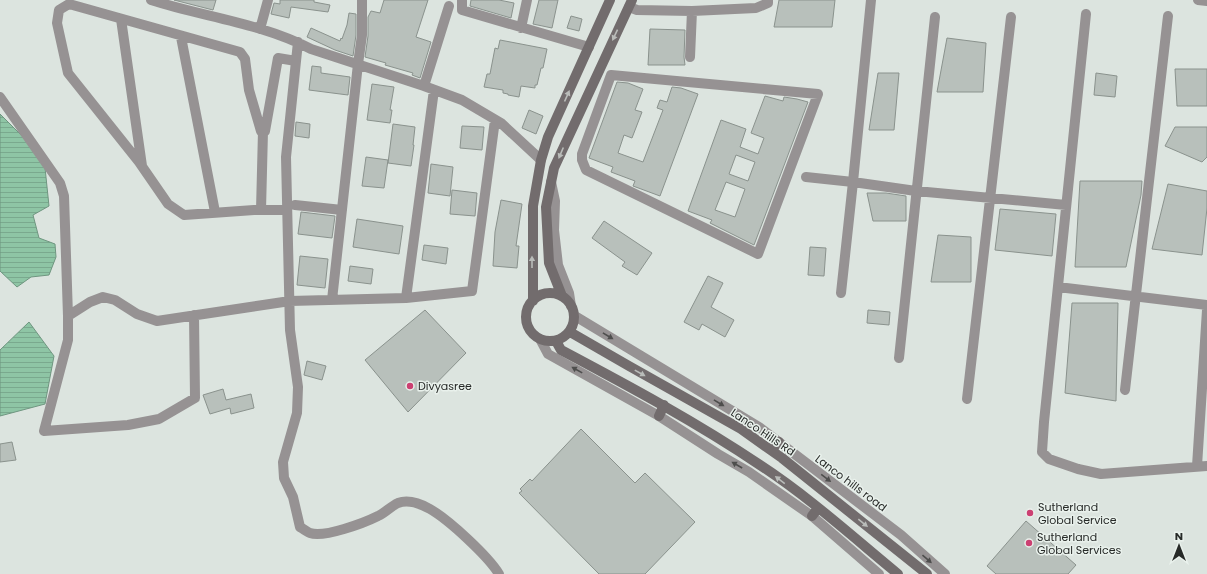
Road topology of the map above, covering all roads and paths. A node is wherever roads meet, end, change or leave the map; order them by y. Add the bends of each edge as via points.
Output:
1 (151, 0) edge
2 (268, 0) edge
3 (362, 0) edge
4 (462, 0) edge
5 (527, 0) edge
6 (610, 0) edge
7 (768, 0) edge
8 (871, 0) edge
9 (1198, 0) edge
10 (1207, 1) edge
11 (630, 3) edge
12 (184, 5) edge
13 (449, 6) dead end
14 (692, 11) junction
15 (1086, 14) dead end
16 (1168, 16) dead end
17 (935, 17) dead end
18 (1011, 17) dead end
19 (121, 19) junction
20 (260, 28) junction
21 (521, 28) junction
22 (181, 37) junction
23 (298, 42) junction
24 (589, 47) junction
25 (690, 57) dead end
26 (296, 61) junction
27 (358, 64) junction
28 (424, 86) junction
29 (434, 90) junction
30 (0, 97) edge
31 (583, 104) junction
32 (598, 110) junction
33 (578, 116) junction
34 (495, 120) junction
35 (594, 122) junction
36 (263, 131) junction
37 (541, 160) junction
38 (143, 168) junction
39 (806, 177) dead end
40 (551, 182) junction
41 (853, 182) junction
42 (916, 191) junction
43 (989, 199) junction
44 (1066, 205) junction
45 (291, 207) junction
46 (261, 210) junction
47 (342, 210) junction
48 (215, 212) junction
49 (1058, 287) junction
50 (841, 293) dead end
51 (562, 296) junction
52 (1137, 296) junction
53 (406, 298) junction
54 (332, 300) junction
55 (290, 301) junction
56 (533, 301) junction
57 (1207, 304) edge
58 (571, 306) junction
59 (1207, 310) edge
60 (194, 315) junction
61 (68, 316) junction
62 (575, 316) junction
63 (570, 332) junction
64 (540, 339) junction
65 (556, 341) junction
66 (899, 358) dead end
67 (1125, 390) dead end
68 (967, 398) dead end
69 (664, 405) junction
70 (659, 416) junction
71 (778, 442) junction
72 (771, 450) junction
73 (1202, 466) edge
74 (818, 508) junction
75 (812, 516) junction
76 (499, 574) edge
77 (879, 574) edge
78 (898, 574) edge
79 (927, 574) edge
80 (945, 574) edge

1 - 12 street
2 - 20 street
3 - 27 street via 362,35
4 - 21 street via 462,10
5 - 21 street
6 - 24 main road
7 - 14 street via 768,3 756,8
8 - 41 street
9 - 10 street
11 - 14 street via 637,10
11 -> 31 main road
12 - 20 street
13 - 28 street
14 - 25 street
15 - 44 street
16 - 52 street
17 - 42 street
18 - 43 street
19 - 22 street
19 - 38 street
19 - 38 street via 69,4 59,10 57,23 68,73
20 - 23 street
21 - 24 street
22 - 36 street via 240,52
22 - 48 street
23 - 26 street
23 - 27 street
37 -> 24 main road via 548,137
26 - 36 street via 278,58
26 - 45 street via 286,157
27 - 28 street
27 - 47 street
28 - 29 street
29 - 34 street via 462,100
29 - 53 street
30 - 61 street via 60,183 64,196
31 - 32 street
31 - 33 main road
32 - 35 street
32 - 35 street via 611,75 818,94 758,254 586,170 582,154
33 - 35 street
33 -> 40 main road via 554,168
34 - 37 street
34 - 53 street via 472,291
36 - 46 street
56 -> 37 main road via 533,206
38 - 48 street via 168,204 184,215
39 - 41 street
40 - 51 main road via 546,207 549,263
40 - 58 street via 555,201 554,230 558,265 569,293
41 - 42 street
41 - 50 street
42 - 43 street
42 - 66 street
43 - 44 street
43 - 68 street
44 - 49 street
45 - 46 street
45 - 47 street
45 - 55 street
46 - 48 street
47 - 54 street
49 - 52 street
49 - 73 street via 1042,452 1049,459 1101,474
51 - 56 main road via 546,294 538,296
51 - 58 main road
52 - 57 street
52 - 67 street
53 - 54 street
54 - 55 street
55 - 60 street
55 - 76 street via 290,330 298,387 297,413 283,462 284,478 293,497 300,527 311,534 330,533 356,526 398,503 414,502 430,509 452,525
56 - 64 main road via 528,307 526,321 533,334
58 - 62 main road
59 - 73 street
60 - 61 street via 157,321 137,314 115,300 103,297
60 - 61 street via 195,398 159,419 128,425 44,431 68,340
62 - 63 main road
62 -> 71 street, Lanco hills road via 758,427
63 - 65 main road
63 -> 72 main road, Lanco Hills Rd via 741,429
64 - 65 main road
70 -> 64 street via 548,354
65 - 69 main road via 561,350
69 - 70 main road
74 -> 69 main road via 761,465
75 -> 70 street via 749,472
71 - 72 main road
71 -> 80 street, Lanco hills road via 900,535
72 -> 79 main road, Lanco Hills Rd
74 - 75 main road
74 - 78 main road
75 - 77 street

